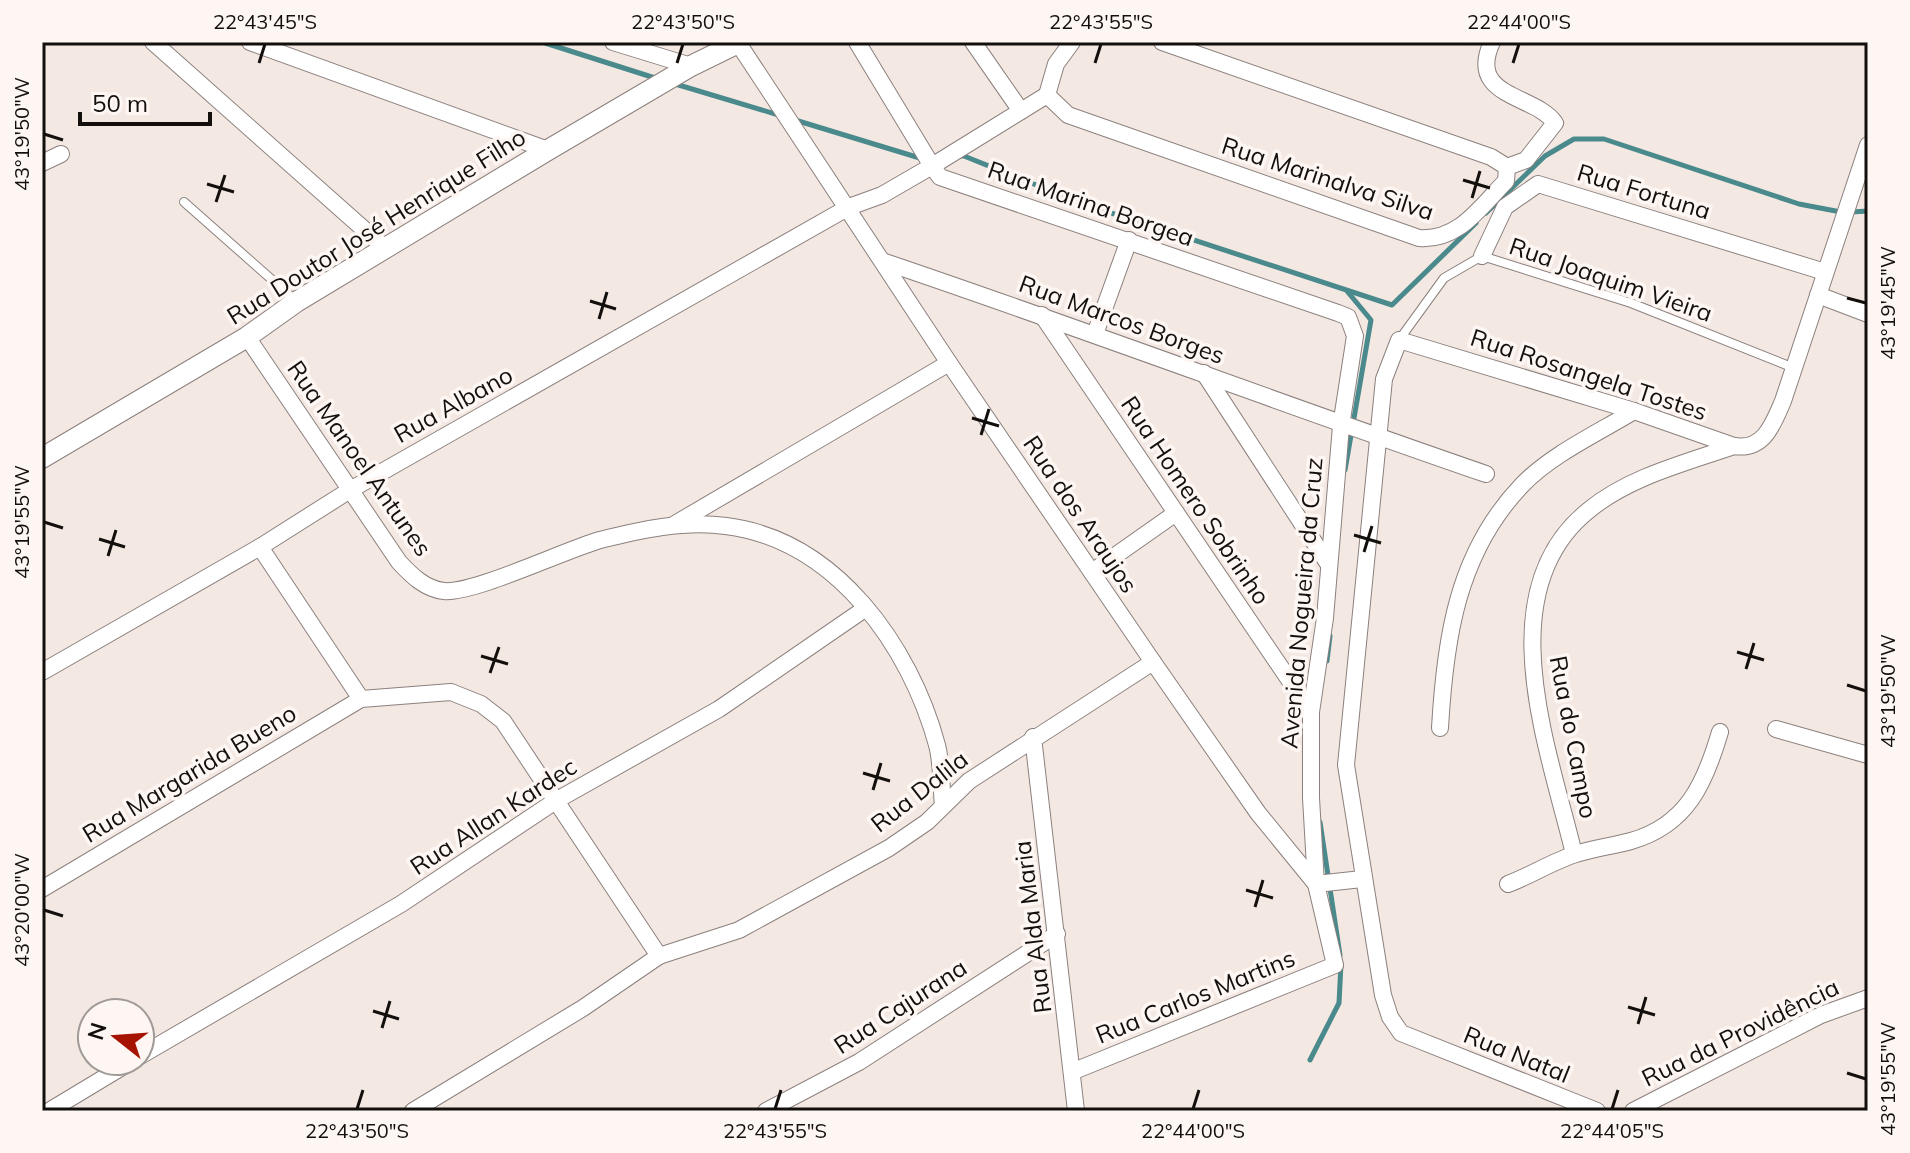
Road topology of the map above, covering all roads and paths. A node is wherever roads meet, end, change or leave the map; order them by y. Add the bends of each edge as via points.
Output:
1 (153, 42) edge
2 (250, 42) edge
3 (613, 42) edge
4 (739, 42) edge
5 (857, 42) edge
6 (973, 42) edge
7 (1162, 42) edge
8 (1492, 42) edge
9 (1068, 43) edge
10 (674, 76) junction
11 (1047, 95) junction
12 (1021, 111) junction
13 (1868, 145) edge
14 (548, 150) junction
15 (61, 154) dead end
16 (936, 159) junction
17 (42, 163) edge
18 (1507, 167) junction
19 (184, 202) dead end
20 (849, 207) junction
21 (1129, 240) junction
22 (385, 248) junction
23 (1482, 256) junction
24 (885, 262) junction
25 (1825, 272) junction
26 (1818, 295) junction
27 (296, 302) junction
28 (1328, 310) joint
29 (1868, 314) edge
30 (1042, 315) junction
31 (1095, 334) junction
32 (247, 337) junction
33 (1399, 340) junction
34 (949, 363) junction
35 (1794, 368) junction
36 (1204, 373) junction
37 (1634, 411) junction
38 (1343, 427) junction
39 (1377, 437) junction
40 (1734, 446) junction
41 (42, 458) edge
42 (1486, 474) dead end
43 (350, 490) junction
44 (1176, 513) junction
45 (674, 525) junction
46 (260, 547) junction
47 (1329, 565) junction
48 (1092, 572) junction
49 (866, 608) junction
50 (1153, 662) junction
51 (42, 672) edge
52 (361, 699) junction
53 (1311, 712) junction
54 (1440, 728) dead end
55 (1776, 729) dead end
56 (1720, 732) dead end
57 (1033, 737) junction
58 (1868, 755) edge
59 (557, 800) junction
60 (943, 806) junction
61 (1574, 854) junction
62 (1358, 880) junction
63 (1321, 884) junction
64 (1508, 884) dead end
65 (42, 889) edge
66 (1057, 934) junction
67 (659, 956) junction
68 (1335, 965) joint
69 (1868, 998) edge
70 (156, 1047) edge
71 (1074, 1071) junction
72 (105, 1077) edge
73 (49, 1111) edge
74 (413, 1111) edge
75 (766, 1111) edge
76 (1076, 1111) edge
77 (1597, 1111) edge
78 (1633, 1111) edge

1 - 22 street
2 - 14 street
3 - 10 street
4 - 10 street, Rua Doutor José Henrique Filho
4 - 20 street, Rua dos Araujos
5 - 16 street
6 - 12 street
7 - 18 street
8 - 18 street via 1487,69 1496,86 1555,123 1526,160
9 - 11 street
10 - 14 street, Rua Doutor José Henrique Filho
11 - 12 street
11 - 18 street, Rua Marinalva Silva via 1068,115 1419,238 1453,234 1506,181
12 - 16 street
13 - 25 street
14 - 22 street, Rua Doutor José Henrique Filho
15 - 17 street
16 - 20 street via 882,195
16 - 21 street, Rua Marina Borgea via 940,177
19 - 27 lane
20 - 24 street, Rua dos Araujos
20 - 43 street, Rua Albano
21 - 28 street, Rua Marina Borgea
21 - 31 street
22 - 27 street, Rua Doutor José Henrique Filho
23 - 25 street, Rua Fortuna via 1505,207 1538,184
23 - 33 lane, Rua Joaquim Vieira via 1444,278
23 - 35 lane, Rua Joaquim Vieira via 1631,303
24 - 30 street, Rua Marcos Borges
24 - 34 street, Rua dos Araujos
25 - 26 street
26 - 29 street
26 - 35 street
27 - 32 street, Rua Doutor José Henrique Filho
28 - 38 street, Avenida Nogueira da Cruz via 1354,325
30 - 31 street, Rua Marcos Borges
30 - 44 street, Rua Homero Sobrinho
31 - 36 street, Rua Marcos Borges
32 - 41 street, Rua Doutor José Henrique Filho
32 - 43 street, Rua Manoel Antunes
33 - 37 street, Rua Rosangela Tostes
33 - 39 street via 1384,379
34 - 45 street
34 - 48 street, Rua dos Araujos
35 - 40 street via 1763,439
36 - 38 street, Rua Marcos Borges
36 - 47 street
37 - 40 street, Rua Rosangela Tostes
37 - 54 street via 1523,484 1483,539 1448,633
38 - 39 street, Rua Marcos Borges
38 - 47 street, Avenida Nogueira da Cruz
39 - 42 street, Rua Marcos Borges
39 - 62 street via 1347,732
40 - 61 street, Rua do Campo via 1662,470 1590,508 1559,538 1536,591 1531,657
43 - 45 street, Rua Manoel Antunes via 399,562 414,577 446,591 598,541
43 - 46 street, Rua Albano
44 - 48 street
44 - 53 street, Rua Homero Sobrinho
45 - 49 street, Rua Manoel Antunes via 727,526 791,548 831,572
46 - 51 street, Rua Albano
46 - 52 street
47 - 53 street, Avenida Nogueira da Cruz
48 - 50 street, Rua dos Araujos
49 - 59 street, Rua Allan Kardec via 719,709
49 - 60 street, Rua Manoel Antunes via 903,656 937,747
50 - 57 street, Rua Dalila
50 - 63 street, Rua dos Araujos via 1258,813
52 - 59 street via 451,692 481,704 503,721
52 - 65 street, Rua Margarida Bueno
53 - 63 street, Avenida Nogueira da Cruz
55 - 58 street
56 - 61 street, Rua do Campo via 1707,775 1691,801 1663,829
57 - 60 street, Rua Dalila via 969,781
57 - 66 street, Rua Alda Maria
59 - 67 street
59 - 70 street, Rua Allan Kardec via 401,904
60 - 67 street, Rua Dalila via 889,848 739,930
61 - 64 street, Rua do Campo
62 - 63 street
62 - 77 street, Rua Natal via 1390,1017 1401,1033
63 - 68 street, Avenida Nogueira da Cruz
66 - 71 street, Rua Alda Maria
66 - 75 street, Rua Cajurana via 859,1062
67 - 74 street
68 - 71 street, Rua Carlos Martins
69 - 78 street, Rua da Providência via 1821,1015
71 - 76 street, Rua Alda Maria
72 - 73 street

